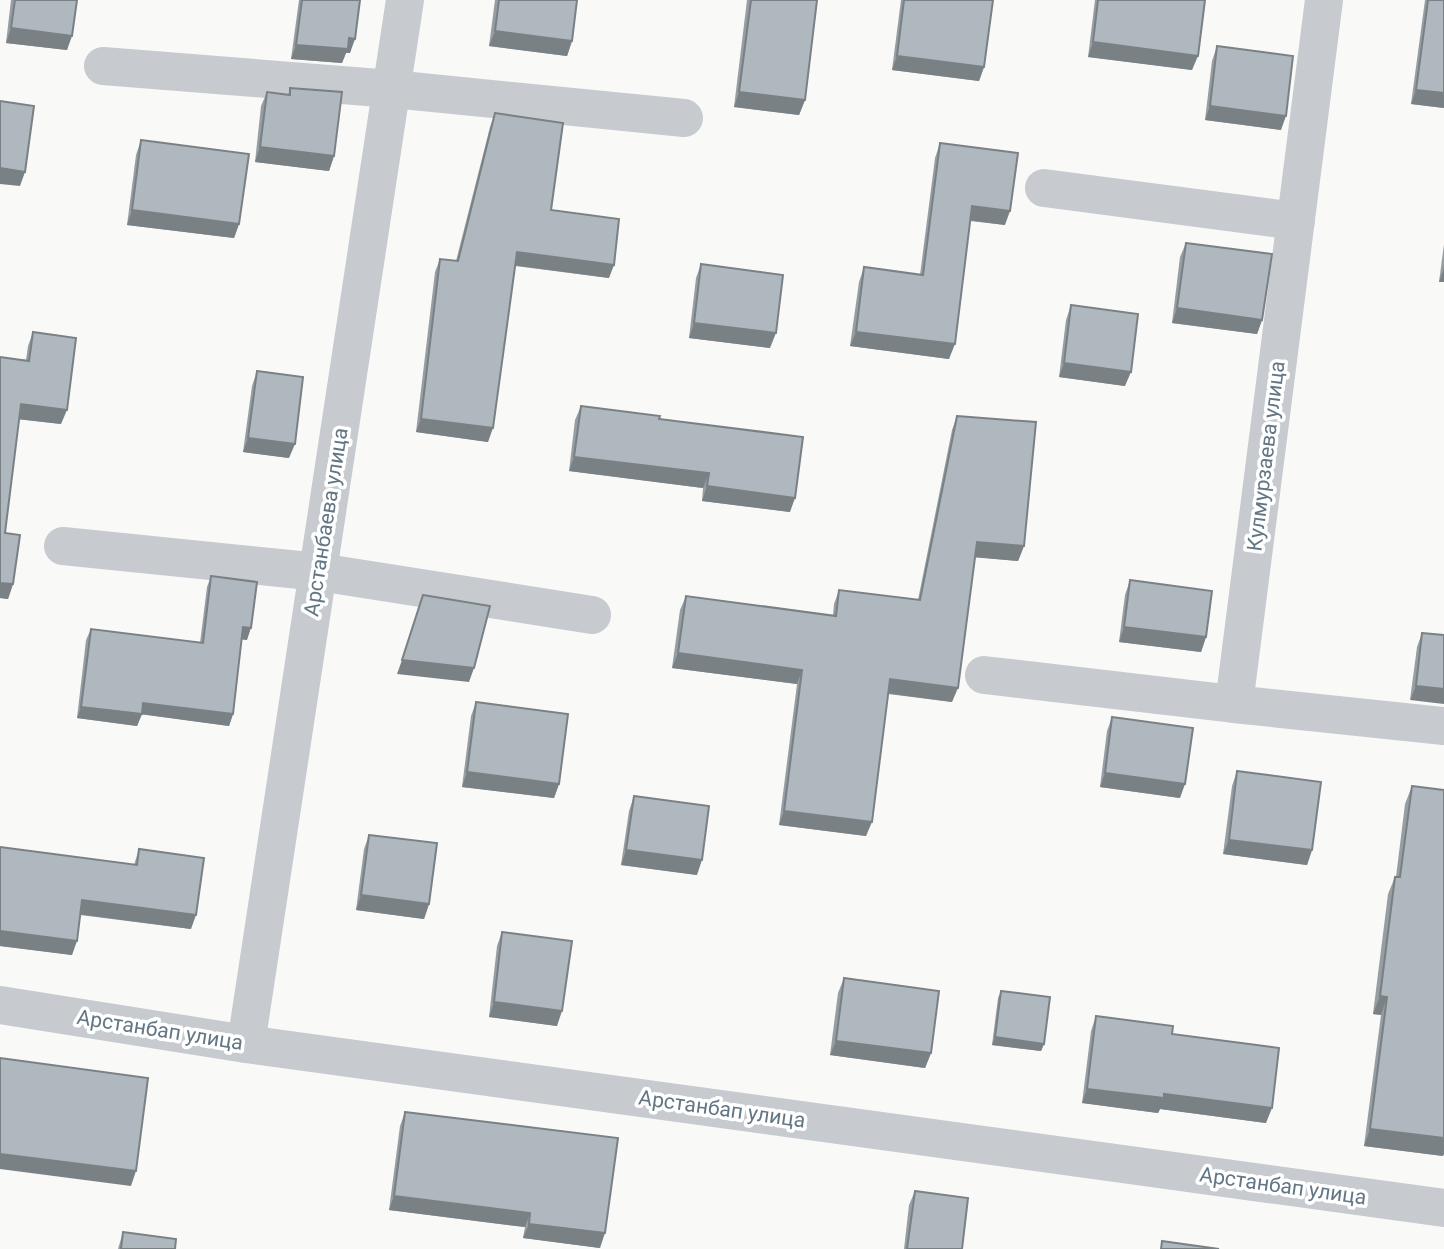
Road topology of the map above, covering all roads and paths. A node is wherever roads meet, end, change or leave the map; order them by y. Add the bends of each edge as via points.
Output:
1 (405, 0) edge
2 (1324, 0) edge
3 (103, 66) dead end
4 (391, 89) junction
5 (684, 118) dead end
6 (1044, 188) dead end
7 (1296, 221) junction
8 (63, 546) dead end
9 (319, 572) junction
10 (592, 615) dead end
11 (984, 675) dead end
12 (1234, 704) junction
13 (1444, 726) edge
14 (0, 1005) edge
15 (246, 1044) junction
16 (1444, 1208) edge

1 - 4 street, Арстанбаева улица
2 - 7 street, Кулмурзаева улица
3 - 4 street
4 - 5 street
4 - 9 street, Арстанбаева улица
6 - 7 street
7 - 12 street, Кулмурзаева улица
8 - 9 street
9 - 10 street
9 - 15 street, Арстанбаева улица
11 - 12 street
12 - 13 street
14 - 15 street, Арстанбап улица
15 - 16 street, Арстанбап улица

